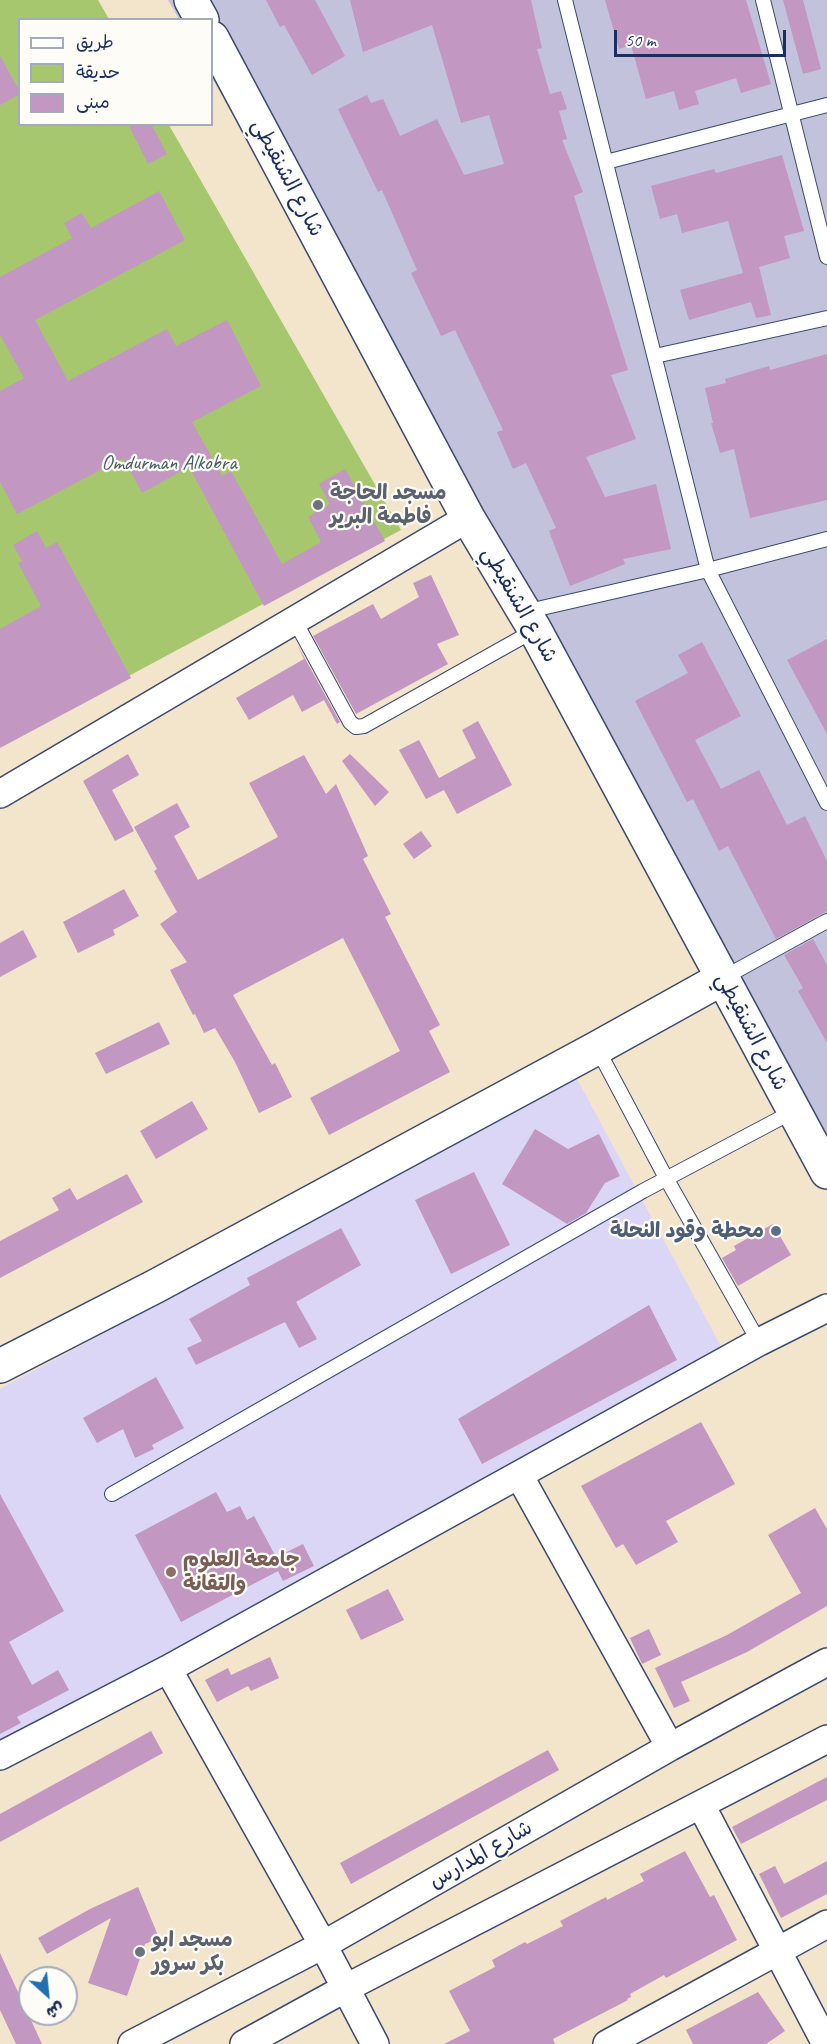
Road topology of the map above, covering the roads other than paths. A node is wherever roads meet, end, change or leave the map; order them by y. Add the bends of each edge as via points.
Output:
1 (191, 0) edge
2 (565, 0) edge
3 (763, 0) edge
4 (201, 18) edge
5 (213, 40) edge
6 (827, 105) edge
7 (792, 115) junction
8 (606, 162) junction
9 (827, 257) edge
10 (827, 318) edge
11 (655, 356) junction
12 (468, 518) junction
13 (827, 539) edge
14 (708, 570) junction
15 (295, 621) junction
16 (529, 621) junction
17 (0, 794) edge
18 (827, 803) edge
19 (827, 921) edge
20 (723, 978) junction
21 (597, 1048) junction
22 (794, 1111) junction
23 (827, 1172) edge
24 (666, 1178) junction
25 (827, 1308) edge
26 (759, 1342) junction
27 (0, 1366) edge
28 (519, 1475) junction
29 (112, 1494) dead end
30 (827, 1662) edge
31 (168, 1669) junction
32 (827, 1739) edge
33 (670, 1747) junction
34 (0, 1756) edge
35 (701, 1805) junction
36 (827, 1924) edge
37 (323, 1945) junction
38 (777, 1952) junction
39 (346, 1988) junction
40 (132, 2044) edge
41 (244, 2044) edge
42 (375, 2044) edge
43 (607, 2044) edge
44 (825, 2044) edge

1 - 4 street
2 - 8 lane
3 - 7 lane
5 - 12 street, شارع الشنقيطي
6 - 7 lane
7 - 8 lane
7 - 9 lane
8 - 11 lane
10 - 11 lane
11 - 14 lane
12 - 15 street
12 - 16 street, شارع الشنقيطي
13 - 14 lane
14 - 16 lane
14 - 18 lane
15 - 16 lane via 356,727 364,726
15 - 17 street
16 - 20 street, شارع الشنقيطي
19 - 20 lane
20 - 21 street
20 - 22 street, شارع الشنقيطي
21 - 24 lane
21 - 27 street
22 - 23 street, شارع الشنقيطي
22 - 24 lane
24 - 26 lane
24 - 29 lane
25 - 26 street
26 - 28 street
28 - 31 street
28 - 33 street
30 - 33 street, شارع المدارس
31 - 34 street
31 - 37 street
32 - 35 street
33 - 37 street, شارع المدارس
35 - 38 street
35 - 39 street
36 - 38 street
37 - 39 street
37 - 40 street, شارع المدارس
38 - 43 street
38 - 44 street
39 - 41 street
39 - 42 street

